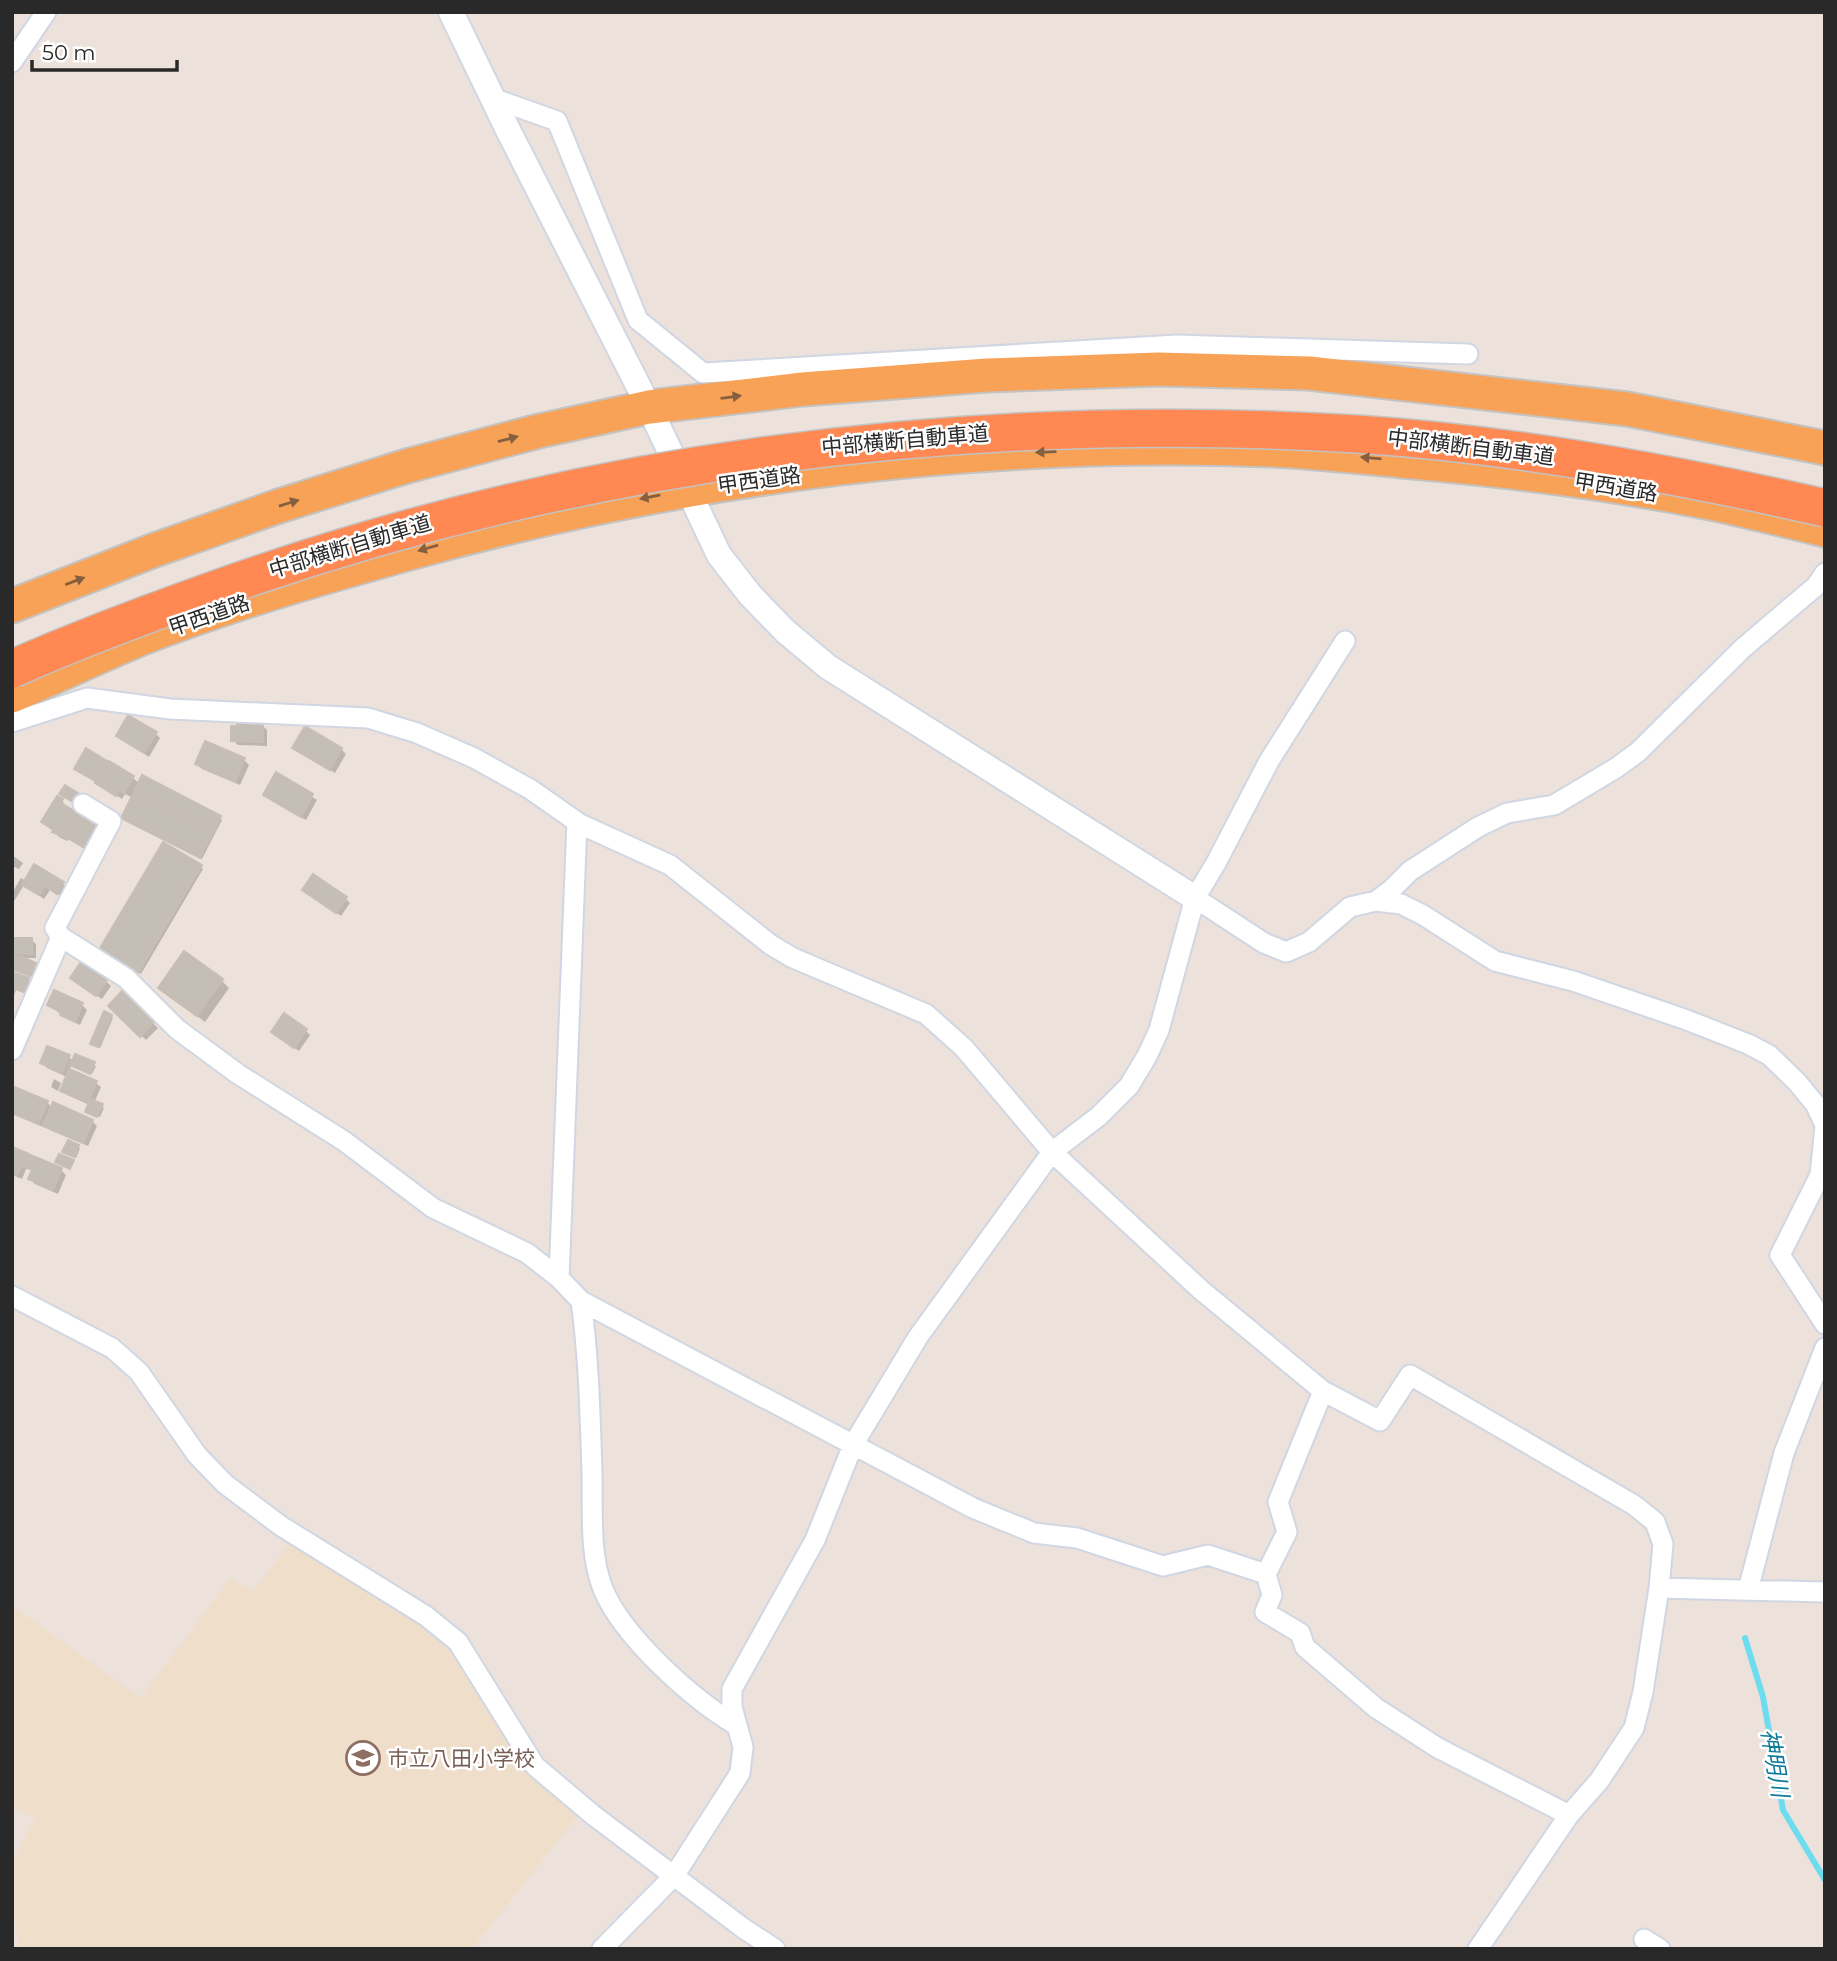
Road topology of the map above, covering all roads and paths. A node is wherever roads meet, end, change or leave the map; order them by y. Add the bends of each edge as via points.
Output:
1 (46, 12) edge
2 (451, 12) edge
3 (12, 62) edge
4 (492, 98) junction
5 (1468, 354) dead end
6 (649, 407) junction
7 (1825, 448) edge
8 (688, 490) junction
9 (1825, 508) edge
10 (1825, 530) edge
11 (1825, 573) edge
12 (12, 606) edge
13 (1345, 640) dead end
14 (12, 669) edge
15 (12, 696) edge
16 (12, 722) edge
17 (83, 804) dead end
18 (577, 822) junction
19 (1195, 898) junction
20 (1376, 901) junction
21 (61, 937) junction
22 (13, 1046) edge
23 (1825, 1126) edge
24 (1052, 1152) junction
25 (559, 1278) junction
26 (12, 1296) edge
27 (581, 1301) junction
28 (1825, 1324) edge
29 (1825, 1348) edge
30 (1323, 1391) junction
31 (853, 1445) junction
32 (1266, 1574) junction
33 (1659, 1588) junction
34 (1748, 1590) junction
35 (1825, 1592) edge
36 (736, 1725) junction
37 (1569, 1815) junction
38 (674, 1877) junction
39 (602, 1949) edge
40 (775, 1949) edge
41 (1478, 1949) edge

1 - 3 street
2 - 4 street
4 - 5 street via 557,121 638,320 703,373 1177,345
4 - 6 street
6 -> 7 highway via 987,375 1158,369 1309,373 1627,409
6 - 8 street
12 -> 6 highway via 152,551 407,466
10 -> 8 highway, 甲西道路 via 1717,504 1589,482 1273,450 989,454 837,468
8 -> 15 highway, 甲西道路 via 464,538 303,583 143,638
8 - 19 street via 719,555 785,631 828,667
9 - 14 highway, 中部横断自動車道, bridge via 1616,466 1361,434 1233,428 981,432 737,458 488,507 253,575
11 - 20 street via 1638,752 1554,805 1507,813 1478,827 1409,871
13 - 19 street via 1269,761
16 - 18 street via 87,698 170,709 368,718 474,758
17 - 21 street via 111,821 55,928
18 - 24 street via 670,865 793,958 926,1014 964,1048
18 - 25 street
19 - 20 street via 1286,952 1309,942 1350,907
19 - 24 street via 1159,1030 1147,1056 1129,1086
20 - 23 street via 1401,904 1423,915 1494,961 1573,981 1748,1044 1769,1055 1797,1082
21 - 22 street
21 - 25 street via 126,978 177,1029 238,1074 344,1141 433,1208 527,1253
23 - 28 street via 1820,1175 1780,1255
24 - 30 street via 1201,1290
24 - 31 street via 918,1338
25 - 27 street
26 - 38 street via 111,1348 139,1372 197,1455 225,1484 281,1526 426,1616 458,1642 535,1766
27 - 31 street
27 - 36 street via 590,1384 594,1548 602,1586 614,1611 667,1670
29 - 34 street via 1784,1453
30 - 32 street via 1278,1502 1287,1532
30 - 33 street via 1380,1421 1410,1375 1634,1505 1655,1522 1663,1544
31 - 32 street via 973,1508 1034,1532 1077,1538 1163,1566 1208,1555
31 - 36 street via 815,1540 732,1689
32 - 37 street via 1272,1595 1265,1612 1300,1633 1305,1647 1376,1708 1438,1748
33 - 34 street
33 - 37 street via 1634,1728 1599,1781
34 - 35 street
36 - 38 street via 743,1747 740,1773
37 - 41 street
38 - 39 street
38 - 40 street

